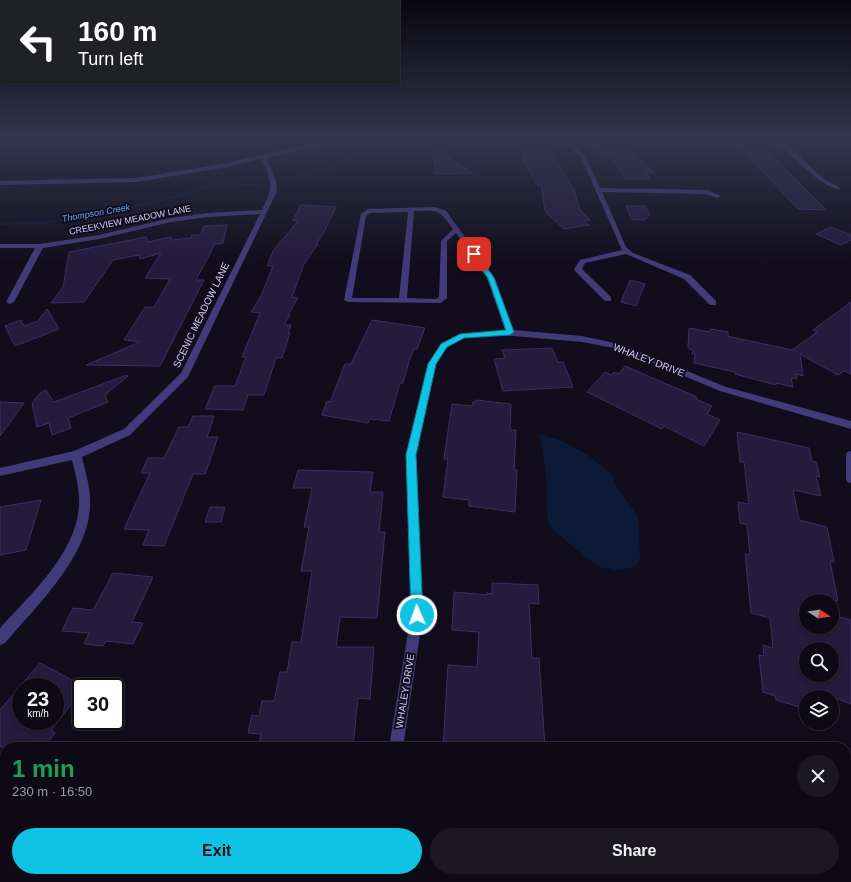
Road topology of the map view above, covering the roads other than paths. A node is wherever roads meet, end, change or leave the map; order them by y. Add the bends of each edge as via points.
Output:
1 (142, 179) edge
2 (272, 179) edge
3 (593, 179) edge
4 (821, 179) edge
5 (0, 183) edge
6 (837, 188) dead end
7 (598, 190) junction
8 (716, 196) dead end
9 (411, 210) junction
10 (264, 212) junction
11 (456, 229) junction
12 (0, 246) edge
13 (40, 246) junction
14 (628, 251) junction
15 (608, 299) dead end
16 (403, 300) junction
17 (10, 302) dead end
18 (712, 303) dead end
19 (510, 332) junction
20 (851, 426) edge
21 (851, 454) edge
22 (76, 455) junction
23 (0, 472) edge
24 (851, 479) edge
25 (0, 638) edge
26 (397, 742) edge

1 - 5 street
2 - 10 street, SCENIC MEADOW LANE via 274,191
3 - 7 street
4 - 6 street
7 - 8 street via 707,192
7 - 14 street via 623,248
9 - 11 street via 435,209 444,212
9 - 16 street
9 - 16 street via 368,211 363,215 348,300
10 - 13 street, CREEKVIEW MEADOW LANE via 171,220 99,237
10 - 22 street, SCENIC MEADOW LANE via 185,375 127,432
11 - 16 street via 444,241 443,298 438,301
11 - 19 street via 491,278
12 - 13 street, CREEKVIEW MEADOW LANE
13 - 17 street
14 - 15 street via 582,261 578,269
14 - 18 street via 687,277
19 - 20 street, WHALEY DRIVE via 582,339 621,347 723,389
19 - 26 street, WHALEY DRIVE via 463,336 444,345 432,364 411,455 417,615
21 - 24 street
22 - 23 street, SCENIC MEADOW LANE
22 - 25 street via 85,500 81,531 56,574

